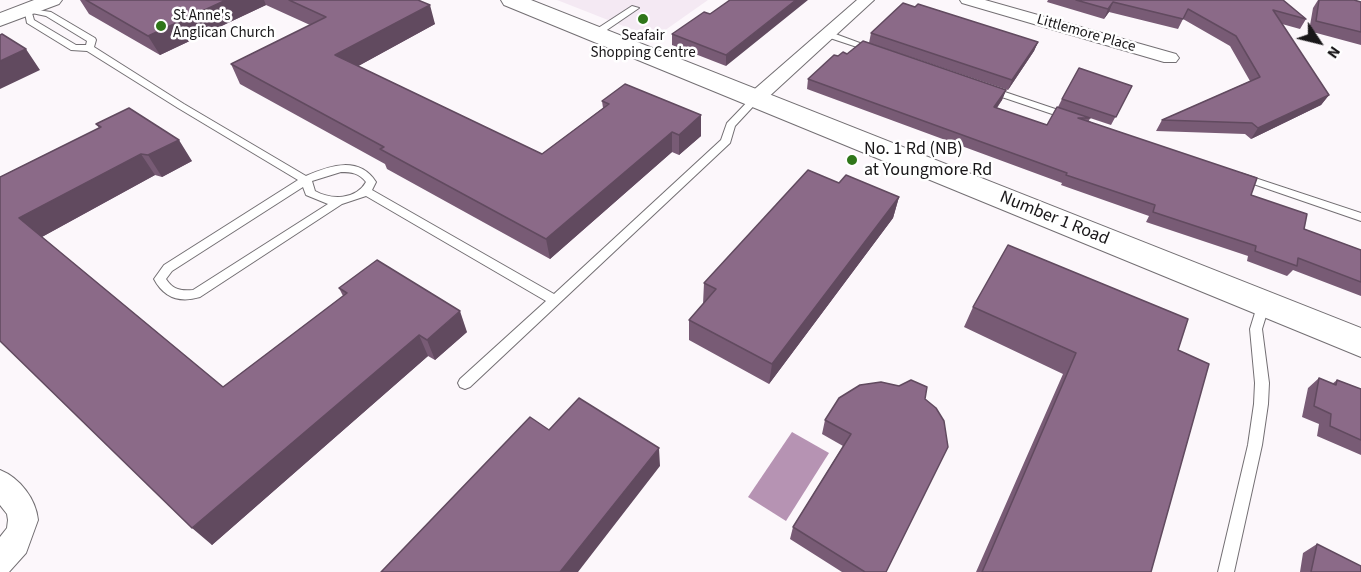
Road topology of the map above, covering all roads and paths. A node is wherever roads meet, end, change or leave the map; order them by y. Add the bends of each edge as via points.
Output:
1 (52, 0) edge
2 (514, 0) edge
3 (866, 0) edge
4 (968, 0) edge
5 (635, 8) dead end
6 (27, 10) junction
7 (0, 20) edge
8 (595, 34) junction
9 (827, 34) junction
10 (89, 48) junction
11 (879, 52) edge
12 (1170, 58) dead end
13 (980, 87) edge
14 (756, 98) junction
15 (1081, 121) edge
16 (1227, 171) edge
17 (306, 180) junction
18 (366, 191) junction
19 (338, 201) junction
20 (1361, 217) edge
21 (555, 300) junction
22 (1263, 303) junction
23 (1361, 343) edge
24 (465, 383) dead end
25 (0, 484) edge
26 (0, 560) edge
27 (1226, 572) edge

1 - 6 street
2 - 8 main road, Number 1 Road
3 - 9 street
4 - 12 street, Littlemore Place
5 - 8 lane
6 - 7 street
6 - 10 lane via 30,21 42,29 74,48
6 - 10 lane via 48,14 92,40
8 - 14 main road, Number 1 Road
9 - 11 lane
9 - 14 street
10 - 17 lane
13 - 15 lane
14 - 21 lane via 730,125 726,141
14 - 22 main road, Number 1 Road
16 - 20 lane
17 - 18 lane via 326,171 353,170 369,178
17 - 19 lane via 310,193
17 - 19 lane via 168,268 160,279 163,286 175,295 196,294
18 - 19 lane
18 - 21 lane
21 - 24 lane
22 - 23 main road, Number 1 Road
22 - 27 lane via 1256,329 1261,404
25 - 26 street via 20,506 24,517 14,544

